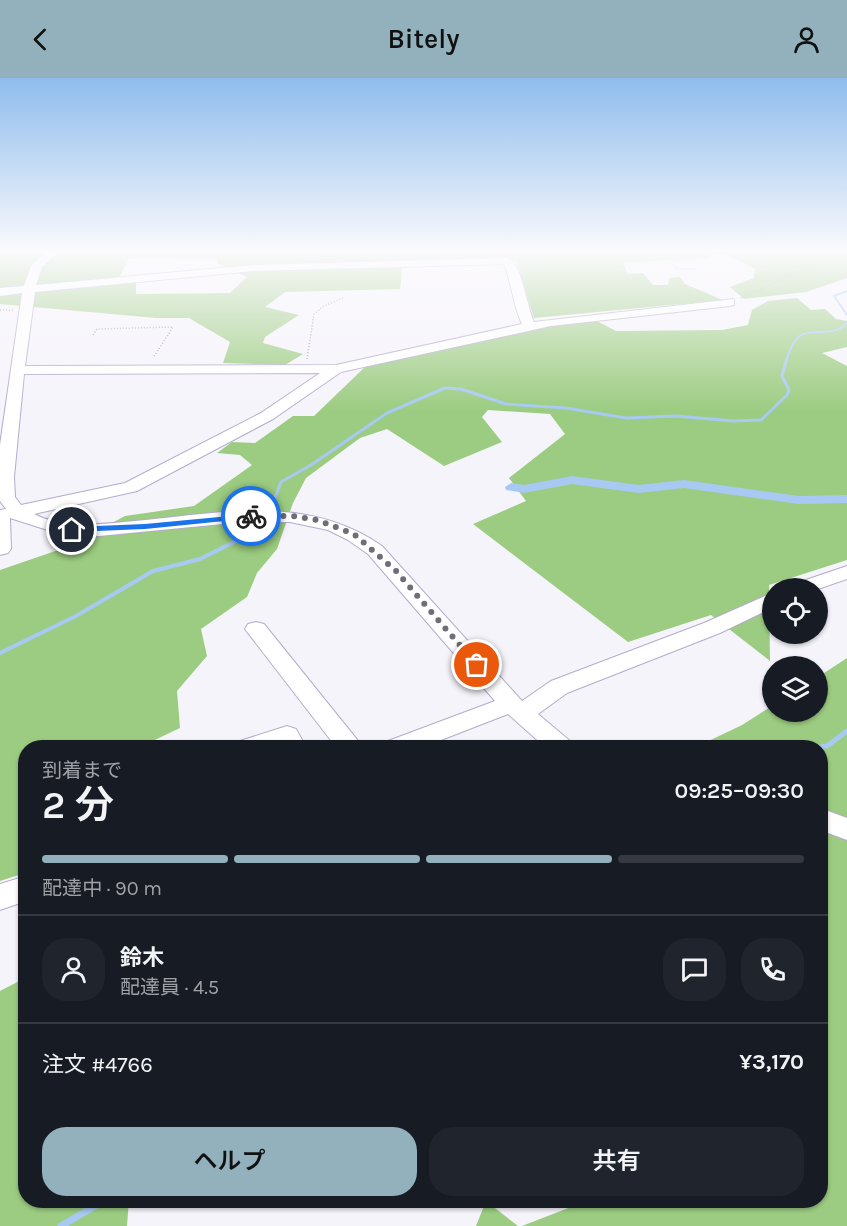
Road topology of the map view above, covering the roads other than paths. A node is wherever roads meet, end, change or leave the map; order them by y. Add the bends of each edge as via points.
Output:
1 (26, 304) edge
2 (521, 304) edge
3 (717, 304) edge
4 (529, 326) junction
5 (13, 368) junction
6 (336, 369) junction
7 (6, 514) edge
8 (1, 549) edge
9 (847, 572) edge
10 (828, 579) edge
11 (762, 605) edge
12 (256, 629) dead end
13 (516, 709) junction
14 (271, 740) edge
15 (290, 740) edge
16 (344, 740) edge
17 (419, 740) edge
18 (553, 740) edge
19 (828, 822) edge
20 (847, 829) edge
21 (18, 891) edge
22 (0, 897) edge

1 - 5 street
2 - 4 street
3 - 4 street
4 - 6 street
5 - 6 street
5 - 7 street
6 - 7 street via 267,416 131,487
7 - 8 street
7 - 13 street via 82,530 251,516 292,516 332,524 364,541 396,571
9 - 10 street
11 - 13 street via 559,687
12 - 16 street
13 - 17 street
13 - 18 street
14 - 15 street via 287,735
19 - 20 street
21 - 22 street

